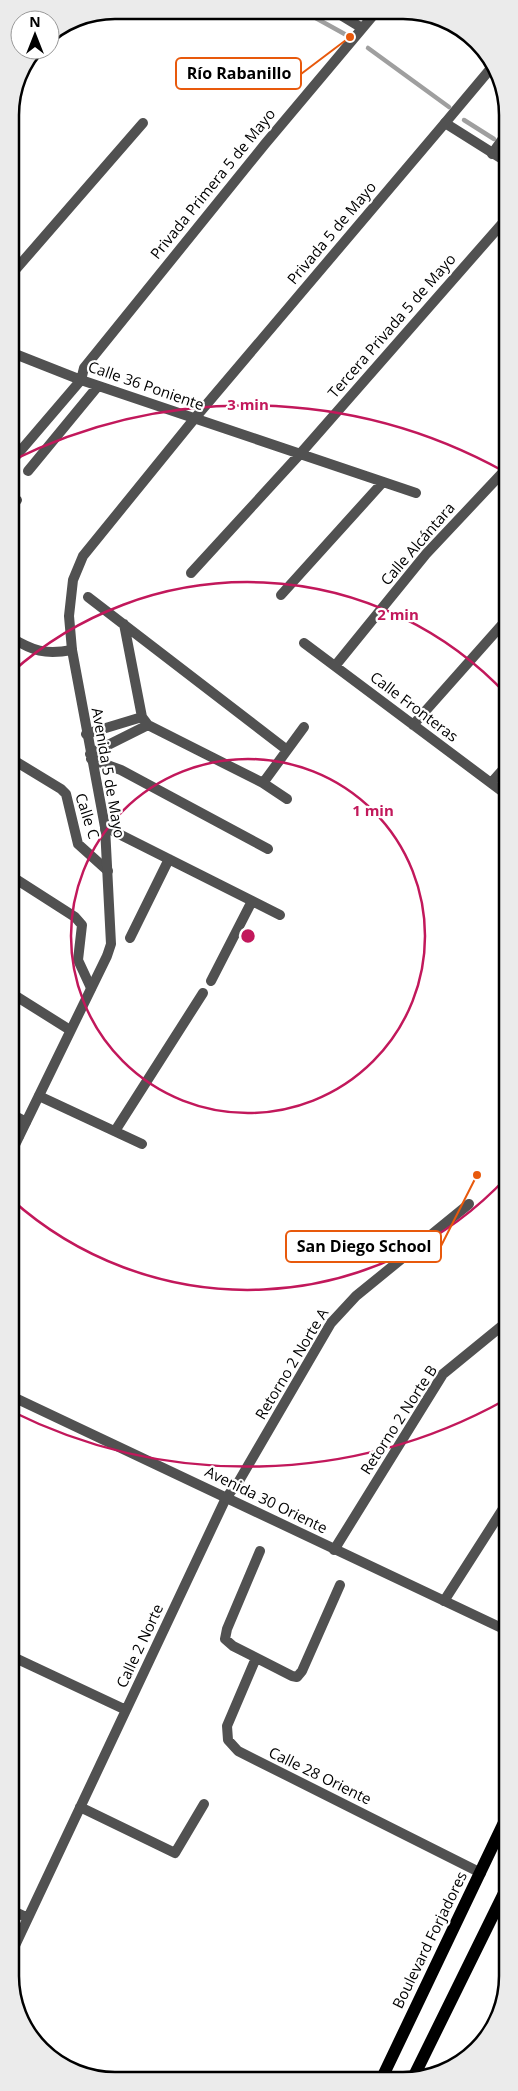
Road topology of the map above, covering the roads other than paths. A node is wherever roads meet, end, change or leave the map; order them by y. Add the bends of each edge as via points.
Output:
1 (346, 19) edge
2 (370, 19) edge
3 (362, 28) junction
4 (489, 71) edge
5 (144, 123) dead end
6 (445, 123) junction
7 (499, 144) edge
8 (492, 154) junction
9 (499, 158) edge
10 (499, 227) edge
11 (19, 266) edge
12 (19, 356) edge
13 (81, 380) junction
14 (98, 386) junction
15 (195, 418) junction
16 (19, 452) edge
17 (300, 454) junction
18 (28, 471) dead end
19 (499, 476) edge
20 (383, 482) junction
21 (416, 493) dead end
22 (191, 574) dead end
23 (281, 595) dead end
24 (88, 596) dead end
25 (124, 624) junction
26 (499, 627) edge
27 (19, 642) edge
28 (304, 643) dead end
29 (72, 650) junction
30 (335, 666) junction
31 (145, 721) junction
32 (414, 725) junction
33 (304, 727) dead end
34 (86, 734) junction
35 (287, 750) junction
36 (90, 757) junction
37 (19, 763) edge
38 (499, 774) edge
39 (263, 783) junction
40 (491, 783) junction
41 (499, 789) edge
42 (286, 799) dead end
43 (105, 827) junction
44 (268, 849) dead end
45 (169, 859) junction
46 (108, 871) junction
47 (19, 882) edge
48 (252, 901) junction
49 (280, 915) dead end
50 (130, 938) dead end
51 (211, 981) dead end
52 (91, 988) junction
53 (203, 993) dead end
54 (19, 999) edge
55 (70, 1030) junction
56 (39, 1096) junction
57 (19, 1118) edge
58 (26, 1122) junction
59 (19, 1129) edge
60 (115, 1131) junction
61 (142, 1144) dead end
62 (469, 1204) dead end
63 (499, 1328) edge
64 (19, 1400) edge
65 (226, 1498) junction
66 (499, 1515) edge
67 (334, 1550) junction
68 (260, 1551) dead end
69 (340, 1585) dead end
70 (444, 1601) junction
71 (499, 1627) edge
72 (256, 1658) junction
73 (19, 1660) edge
74 (126, 1710) junction
75 (204, 1804) dead end
76 (80, 1807) junction
77 (499, 1833) edge
78 (481, 1872) junction
79 (499, 1904) edge
80 (19, 1914) edge
81 (28, 1918) junction
82 (19, 1937) edge
83 (416, 2071) edge
84 (385, 2072) edge

1 - 3 street
2 - 3 street, Privada Primera 5 de Mayo
3 - 13 street, Privada Primera 5 de Mayo via 84,368
4 - 6 street, Privada 5 de Mayo
5 - 11 street
6 - 8 street
6 - 15 street, Privada 5 de Mayo
7 - 8 street
8 - 9 street
10 - 17 street, Tercera Privada 5 de Mayo
12 - 13 street, Calle 36 Poniente
13 - 14 street, Calle 36 Poniente
13 - 16 street, Privada Primera 5 de Mayo
14 - 15 street, Calle 36 Poniente
14 - 18 street
15 - 17 street, Calle 36 Poniente
15 - 29 street, Avenida 5 de Mayo via 83,556 73,580 69,616
17 - 20 street, Calle 36 Poniente
17 - 22 street, Tercera Privada 5 de Mayo
19 - 30 street, Calle Alcántara via 426,554
20 - 21 street, Calle 36 Poniente
20 - 23 street
24 - 25 street
25 - 31 street
25 - 35 street
26 - 32 street
27 - 29 street via 30,649 57,653
28 - 30 street, Calle Fronteras
29 - 34 street, Avenida 5 de Mayo
30 - 32 street, Calle Fronteras
31 - 34 street
31 - 36 street
31 - 39 street
32 - 40 street, Calle Fronteras
33 - 35 street
34 - 36 street, Avenida 5 de Mayo
35 - 39 street
36 - 43 street, Avenida 5 de Mayo
36 - 44 street via 121,770
37 - 46 street, Calle C via 66,794 78,844
38 - 40 street
39 - 42 street
40 - 41 street, Calle Fronteras
43 - 45 street
43 - 46 street, Avenida 5 de Mayo
45 - 48 street
45 - 50 street
46 - 52 street, Avenida 5 de Mayo via 111,944
47 - 52 street via 76,917 82,925 78,960
48 - 49 street
48 - 51 street
52 - 55 street, Avenida 5 de Mayo
53 - 60 street
54 - 55 street
55 - 56 street, Avenida 5 de Mayo
56 - 58 street, Avenida 5 de Mayo
56 - 60 street
57 - 58 street
58 - 59 street, Avenida 5 de Mayo
60 - 61 street
62 - 65 street, Retorno 2 Norte A via 356,1296 331,1324 239,1482
63 - 67 street, Retorno 2 Norte B via 443,1374
64 - 65 street, Avenida 30 Oriente
65 - 67 street, Avenida 30 Oriente
65 - 74 street, Calle 2 Norte
66 - 70 street
67 - 70 street, Avenida 30 Oriente
68 - 72 street via 225,1639
69 - 72 street via 298,1676
70 - 71 street, Avenida 30 Oriente
72 - 78 street, Calle 28 Oriente via 227,1726 228,1740 238,1751
73 - 74 street
74 - 76 street, Calle 2 Norte
75 - 76 street via 175,1853
76 - 81 street, Calle 2 Norte
77 - 78 main road, Boulevard Forjadores
78 - 84 main road, Boulevard Forjadores
79 - 83 main road
80 - 81 street
81 - 82 street, Calle 2 Norte

